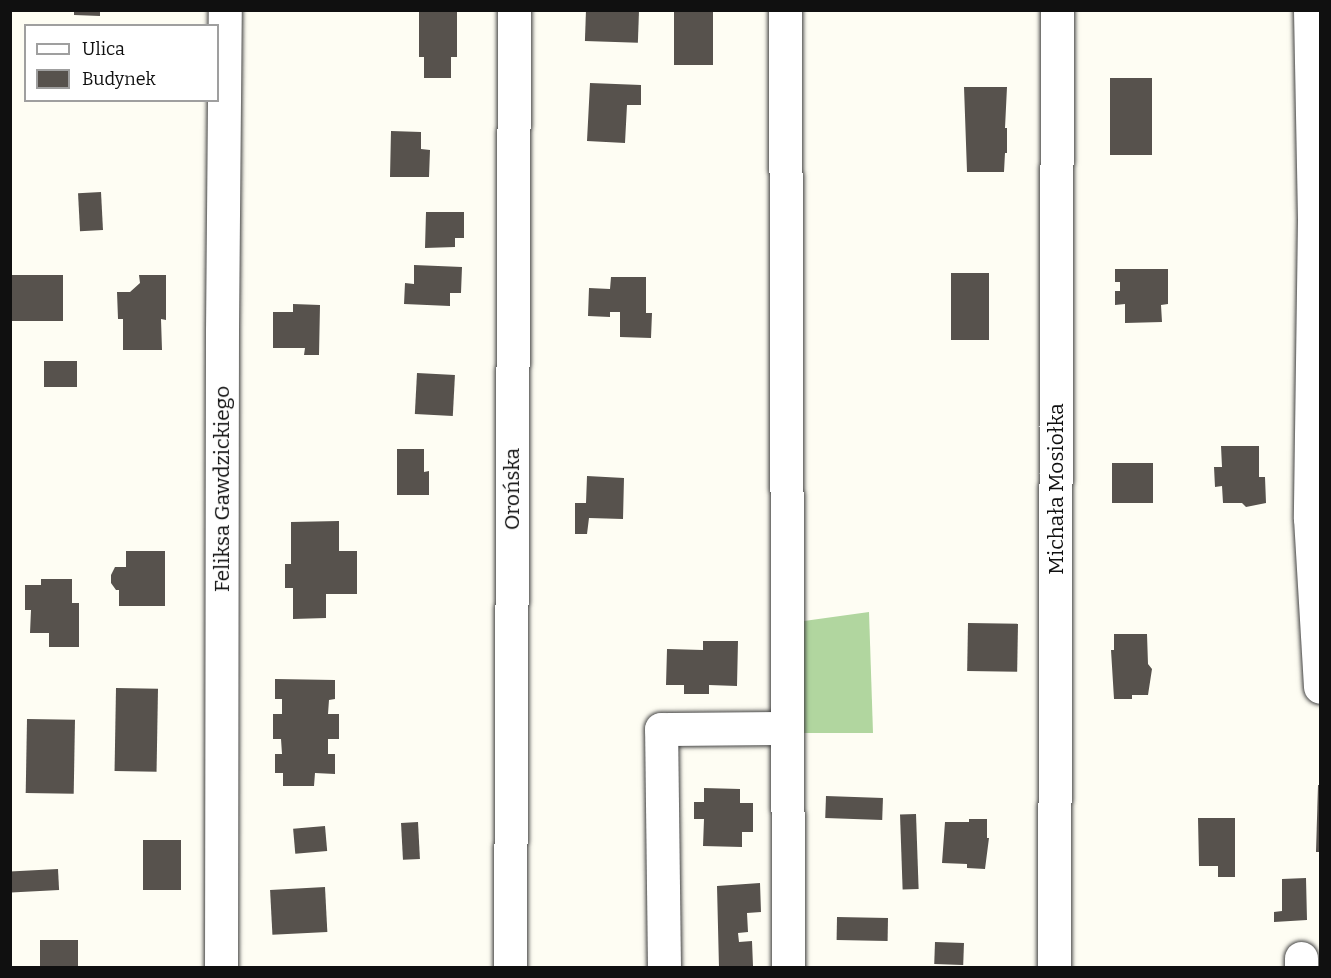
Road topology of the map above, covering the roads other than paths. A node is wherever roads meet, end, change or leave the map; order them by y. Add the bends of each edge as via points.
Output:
1 (225, 10) edge
2 (514, 10) edge
3 (785, 10) edge
4 (1058, 10) edge
5 (1310, 10) edge
6 (1320, 687) edge
7 (787, 728) junction
8 (221, 968) edge
9 (510, 968) edge
10 (664, 968) edge
11 (788, 968) edge
12 (1054, 968) edge

1 - 8 street, Feliksa Gawdzickiego
2 - 9 street, Orońska
3 - 7 street
4 - 12 street, Michała Mosiołka
5 - 6 street via 1314,219 1310,518
7 - 10 street via 661,729
7 - 11 street

